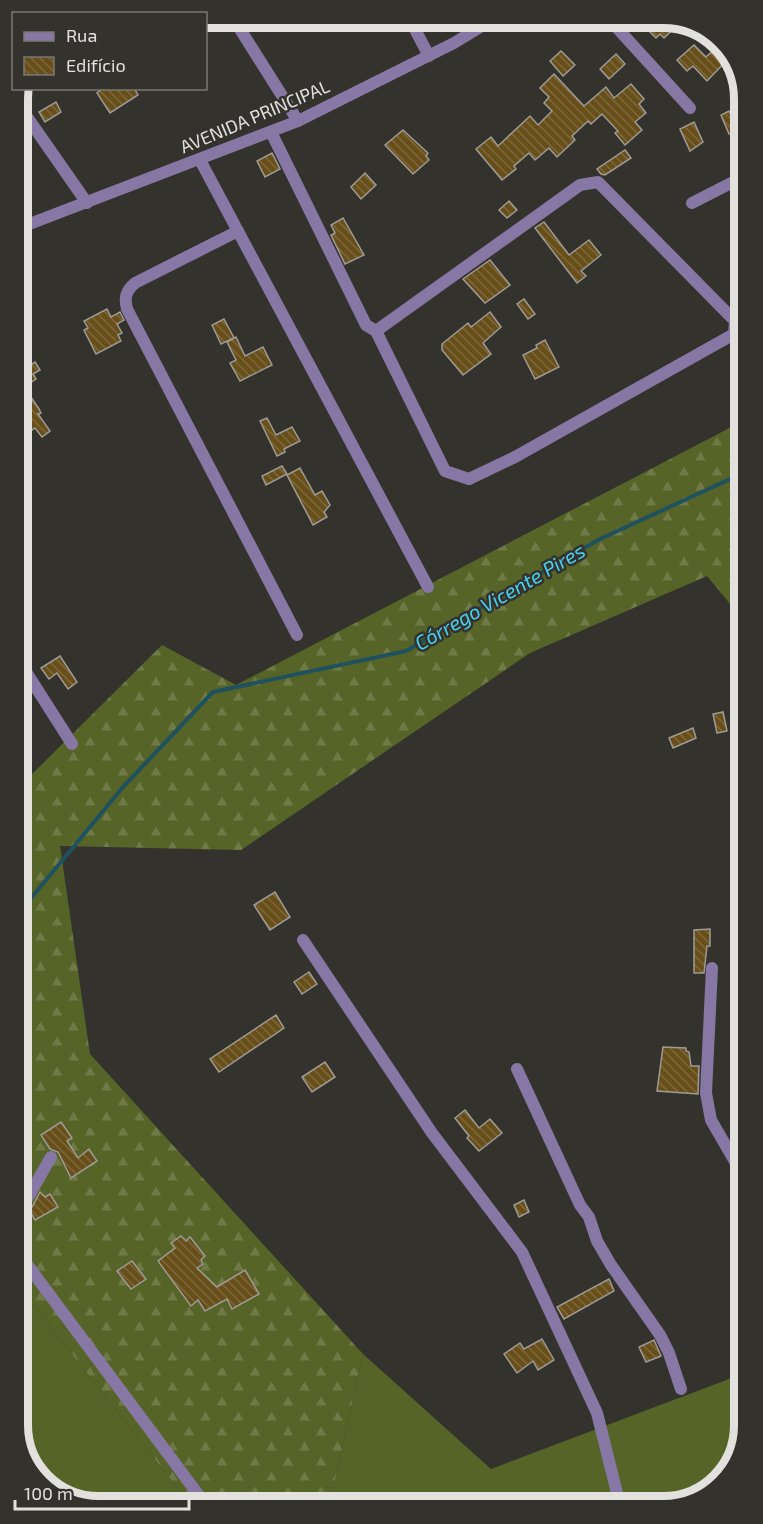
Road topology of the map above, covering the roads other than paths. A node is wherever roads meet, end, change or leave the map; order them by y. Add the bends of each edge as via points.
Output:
1 (239, 28) edge
2 (415, 29) edge
3 (476, 29) edge
4 (618, 29) edge
5 (429, 56) junction
6 (690, 108) dead end
7 (29, 120) edge
8 (298, 121) junction
9 (271, 132) junction
10 (200, 160) junction
11 (734, 182) edge
12 (87, 203) junction
13 (692, 203) dead end
14 (29, 224) edge
15 (238, 231) junction
16 (734, 320) edge
17 (376, 332) junction
18 (734, 334) edge
19 (428, 587) dead end
20 (297, 635) dead end
21 (29, 676) edge
22 (72, 744) dead end
23 (303, 940) dead end
24 (712, 968) dead end
25 (517, 1069) dead end
26 (51, 1157) dead end
27 (734, 1160) edge
28 (28, 1197) edge
29 (28, 1266) edge
30 (681, 1389) dead end
31 (199, 1495) edge
32 (618, 1496) edge

1 - 8 street
2 - 5 street
3 - 5 street, AVENIDA PRINCIPAL
4 - 6 street
5 - 8 street, AVENIDA PRINCIPAL
7 - 12 street
8 - 9 street, AVENIDA PRINCIPAL
9 - 10 street, AVENIDA PRINCIPAL
9 - 17 street via 366,325
10 - 12 street, AVENIDA PRINCIPAL
10 - 15 street
11 - 13 street
12 - 14 street, AVENIDA PRINCIPAL
15 - 19 street
15 - 20 street via 135,283 125,299
16 - 17 street via 598,182 580,184
17 - 18 street via 445,471 469,479
21 - 22 street
23 - 32 street via 432,1133 522,1252 597,1413
24 - 27 street via 706,1093 711,1120
25 - 30 street via 597,1241 660,1335
26 - 28 street
29 - 31 street

